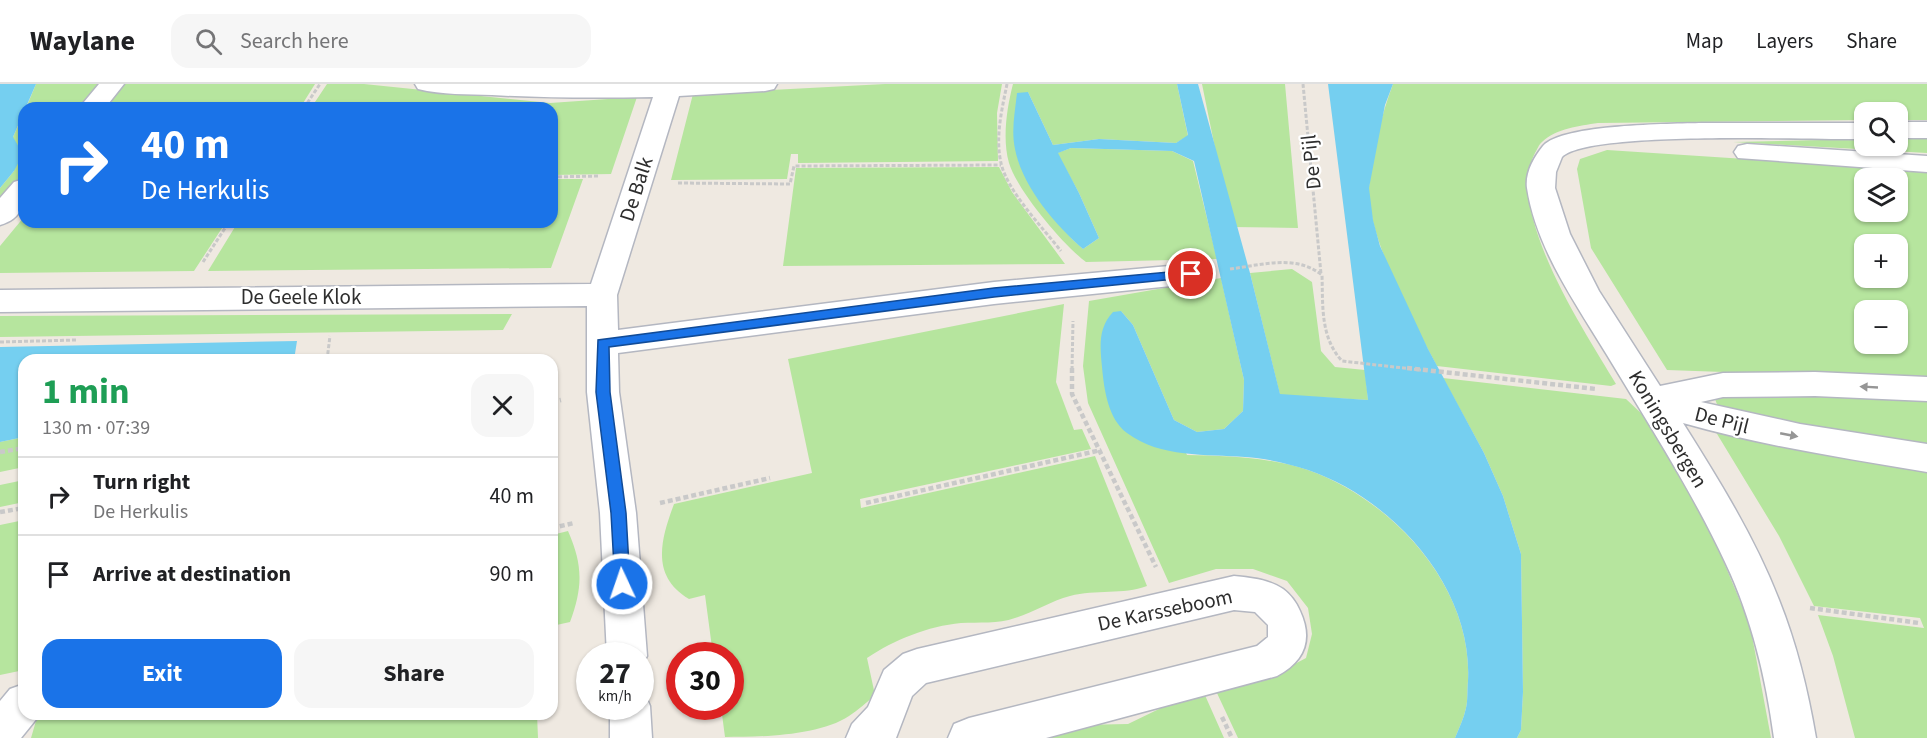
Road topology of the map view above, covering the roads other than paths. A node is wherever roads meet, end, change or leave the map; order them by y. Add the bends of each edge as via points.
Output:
1 (112, 84) edge
2 (427, 84) edge
3 (765, 84) edge
4 (669, 87) edge
5 (97, 102) edge
6 (1908, 130) edge
7 (1927, 130) edge
8 (1854, 131) edge
9 (1575, 141) junction
10 (1927, 164) edge
11 (18, 195) edge
12 (0, 216) edge
13 (1191, 274) dead end
14 (602, 295) junction
15 (0, 301) edge
16 (603, 343) junction
17 (1927, 390) edge
18 (1649, 398) junction
19 (1927, 458) edge
20 (626, 642) edge
21 (18, 710) edge
22 (630, 720) edge
23 (0, 732) edge
24 (631, 738) edge
25 (867, 738) edge
26 (969, 738) edge
27 (1795, 738) edge

1 - 5 street
2 - 4 street via 508,90
3 - 4 street
4 - 14 street, De Balk
6 - 7 street
8 - 9 street, Koningsbergen via 1650,134
9 - 10 street
9 - 18 street, Koningsbergen via 1556,148 1545,165 1541,185 1553,226 1577,281
11 - 12 street
13 - 16 street via 994,293
14 - 15 street, De Geele Klok
14 - 16 street, De Balk
16 - 20 street, De Balk via 603,392 618,513
17 -> 18 street, De Pijl via 1815,384 1723,385
18 -> 19 street, De Pijl via 1726,422
18 - 27 street, Koningsbergen via 1742,559 1768,619 1788,690
21 - 23 street
22 - 24 street
25 - 26 street, De Karsseboom via 886,716 899,678 917,667 1234,593 1263,597 1286,622 1289,635 1284,647 1263,663

